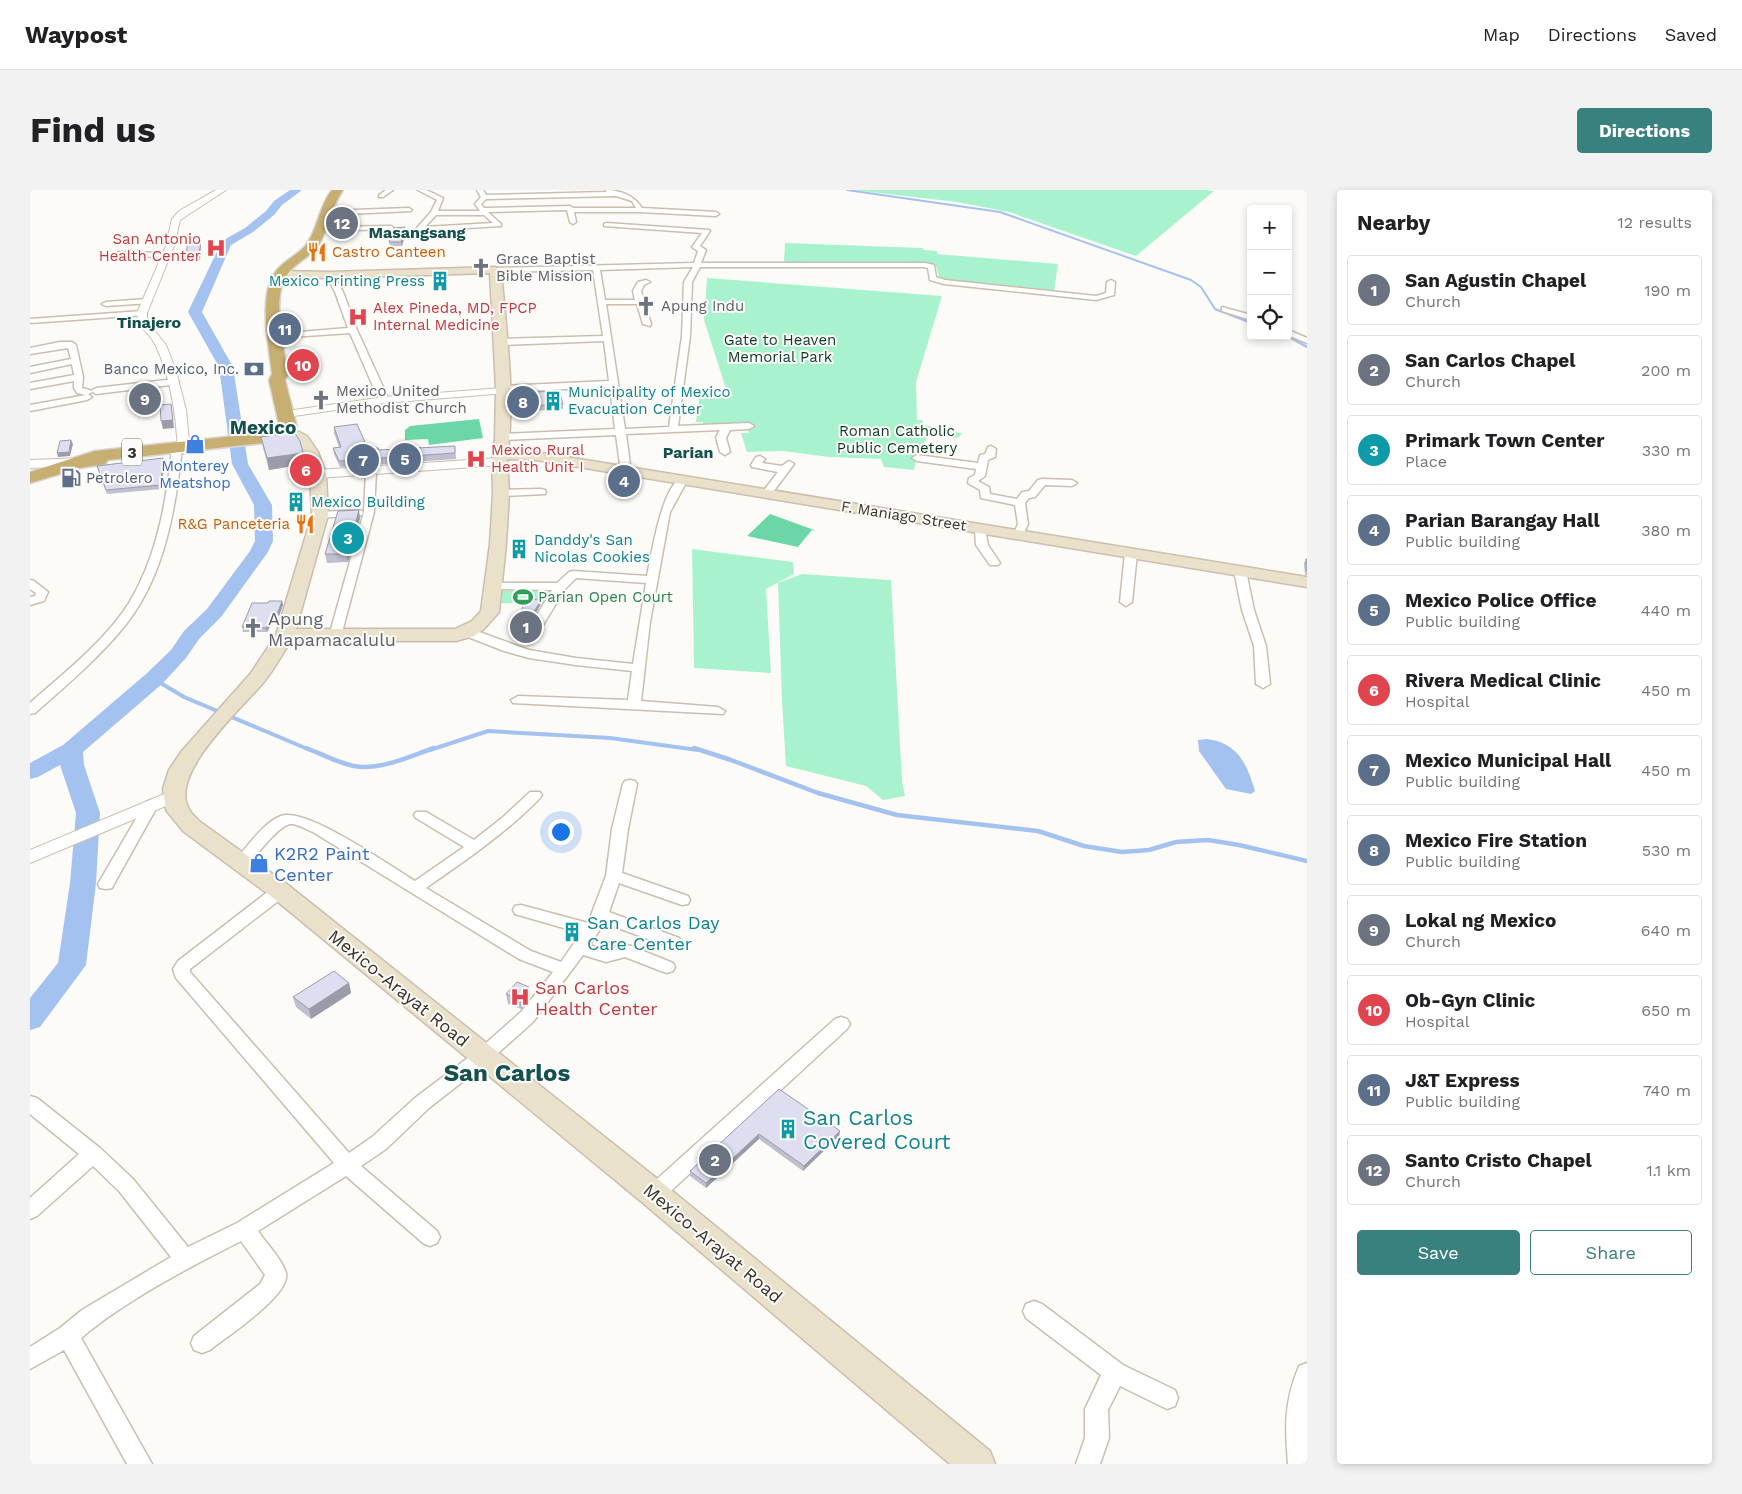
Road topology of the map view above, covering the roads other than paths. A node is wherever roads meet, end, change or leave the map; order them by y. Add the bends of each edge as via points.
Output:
1 (222, 190) edge
2 (338, 190) edge
3 (390, 190) edge
4 (421, 190) edge
5 (479, 190) edge
6 (604, 190) edge
7 (545, 193) edge
8 (618, 194) junction
9 (381, 196) dead end
10 (484, 197) junction
11 (721, 205) dead end
12 (409, 210) dead end
13 (572, 210) junction
14 (640, 210) junction
15 (484, 212) junction
16 (326, 213) junction
17 (434, 213) junction
18 (716, 214) junction
19 (573, 222) dead end
20 (606, 224) dead end
21 (391, 228) dead end
22 (320, 229) junction
23 (707, 231) junction
24 (121, 254) dead end
25 (166, 255) junction
26 (695, 265) junction
27 (596, 267) junction
28 (495, 270) junction
29 (281, 274) junction
30 (330, 275) junction
31 (646, 282) dead end
32 (1111, 282) dead end
33 (147, 301) junction
34 (602, 302) junction
35 (640, 302) junction
36 (106, 304) dead end
37 (1225, 309) dead end
38 (142, 313) junction
39 (1247, 317) edge
40 (30, 321) edge
41 (647, 324) dead end
42 (353, 330) junction
43 (1292, 334) edge
44 (276, 336) junction
45 (608, 338) junction
46 (501, 342) junction
47 (1307, 342) edge
48 (30, 351) edge
49 (76, 361) junction
50 (30, 370) edge
51 (280, 374) junction
52 (79, 377) junction
53 (613, 384) junction
54 (176, 385) junction
55 (30, 386) edge
56 (503, 390) junction
57 (93, 393) junction
58 (384, 400) junction
59 (30, 408) edge
60 (294, 412) junction
61 (749, 426) dead end
62 (725, 428) junction
63 (673, 430) junction
64 (621, 431) junction
65 (291, 433) junction
66 (502, 437) junction
67 (180, 449) junction
68 (991, 449) dead end
69 (725, 452) dead end
70 (921, 456) dead end
71 (500, 458) junction
72 (760, 459) dead end
73 (83, 462) junction
74 (30, 464) edge
75 (964, 464) junction
76 (982, 467) junction
77 (371, 471) junction
78 (626, 472) junction
79 (318, 474) junction
80 (30, 478) edge
81 (973, 480) junction
82 (682, 481) junction
83 (1072, 483) dead end
84 (541, 492) dead end
85 (501, 493) junction
86 (766, 494) junction
87 (1020, 502) junction
88 (369, 512) junction
89 (320, 515) junction
90 (980, 529) junction
91 (1018, 535) junction
92 (1131, 553) junction
93 (994, 563) dead end
94 (1240, 571) junction
95 (651, 580) junction
96 (1307, 582) edge
97 (30, 583) edge
98 (493, 585) junction
99 (560, 587) junction
100 (30, 601) edge
101 (1126, 602) dead end
102 (467, 632) junction
103 (285, 635) junction
104 (335, 636) junction
105 (528, 640) dead end
106 (639, 668) junction
107 (1264, 684) dead end
108 (518, 700) dead end
109 (634, 704) junction
110 (30, 710) edge
111 (718, 711) dead end
112 (630, 784) dead end
113 (535, 795) dead end
114 (162, 800) junction
115 (421, 815) dead end
116 (475, 847) junction
117 (30, 857) edge
118 (242, 862) junction
119 (614, 876) junction
120 (106, 884) dead end
121 (414, 888) junction
122 (280, 891) junction
123 (682, 900) dead end
124 (521, 910) dead end
125 (596, 923) junction
126 (673, 942) dead end
127 (580, 947) junction
128 (667, 967) dead end
129 (564, 970) junction
130 (841, 1024) dead end
131 (482, 1056) junction
132 (30, 1103) edge
133 (93, 1154) junction
134 (347, 1165) junction
135 (654, 1194) junction
136 (30, 1210) edge
137 (244, 1229) junction
138 (430, 1237) dead end
139 (186, 1259) junction
140 (1034, 1311) dead end
141 (68, 1335) junction
142 (202, 1343) dead end
143 (30, 1359) edge
144 (1115, 1372) junction
145 (1307, 1374) edge
146 (1167, 1398) dead end
147 (140, 1464) edge
148 (977, 1464) edge
149 (1088, 1464) edge
150 (1300, 1464) edge

1 - 25 street via 187,209 176,219
2 - 16 highway via 332,196
3 - 9 street
4 - 17 street via 440,199
5 - 10 street
6 - 8 street
7 - 8 street
7 - 10 street
8 - 14 street via 634,200
10 - 15 street via 478,204
11 - 18 street
12 - 16 street
13 - 14 street
13 - 15 street
13 - 19 street
14 - 18 street
15 - 17 street
15 - 17 street via 499,225 419,229
16 - 22 highway
18 - 23 street
20 - 23 street
21 - 22 street
22 - 29 highway via 311,248
23 - 26 street via 696,247 702,250
24 - 25 street
25 - 33 street
26 - 27 street
26 - 32 street via 925,264 931,267 933,278 944,282 1096,298 1110,295
26 - 63 street via 694,274 688,282 686,336
27 - 28 street
27 - 34 street
28 - 30 main road
28 - 46 main road
29 - 30 main road
29 - 44 highway via 274,292
30 - 42 street
31 - 35 street via 637,291
33 - 36 street
33 - 38 street
34 - 35 street
34 - 45 street
35 - 41 street
37 - 39 street
38 - 40 street
38 - 54 street via 144,322 160,343
42 - 44 street
42 - 58 street
43 - 47 street
44 - 51 highway
45 - 46 street
45 - 53 street
46 - 56 main road
48 - 49 street via 72,345
49 - 50 street
49 - 52 street
51 - 60 highway via 285,379
51 - 65 highway via 277,380
52 - 55 street
52 - 57 street via 78,390
53 - 56 street
53 - 64 street
54 - 57 street
54 - 67 street via 183,425
56 - 58 street
56 - 66 main road
57 - 59 street
58 - 60 street
60 - 65 highway via 299,431
61 - 62 street
62 - 63 street
62 - 69 street via 722,437
63 - 64 street
64 - 66 street
64 - 78 street
65 - 67 highway, 3 via 282,439
65 - 79 main road via 302,439 311,452
66 - 71 main road
67 - 73 highway, 3
67 - 110 street via 153,564 137,596 122,620 70,675
68 - 76 street via 990,458 984,457
70 - 75 street
71 - 77 street
71 - 78 main road, F. Maniago Street via 536,456
71 - 85 main road
72 - 86 street via 756,465 787,467
73 - 74 street
73 - 80 highway, 3
75 - 76 street
75 - 81 street via 965,473
76 - 81 street via 980,476
77 - 79 street
77 - 88 street
78 - 82 main road, F. Maniago Street
79 - 89 main road
81 - 87 street via 985,489 985,496
82 - 86 main road, F. Maniago Street
82 - 95 street via 664,512
83 - 87 street via 1042,482
84 - 85 street
85 - 98 main road
86 - 90 main road, F. Maniago Street
87 - 91 street via 1023,524
88 - 89 street
88 - 104 street
89 - 103 main road
90 - 91 main road, F. Maniago Street
90 - 93 street via 982,545
91 - 92 main road, F. Maniago Street
92 - 94 main road, F. Maniago Street
92 - 101 street
94 - 96 main road, F. Maniago Street
94 - 107 street via 1260,646
95 - 99 street via 576,573
95 - 106 street
97 - 100 street via 42,592 40,598
98 - 99 street
98 - 102 main road via 490,612
99 - 105 street
102 - 104 main road via 442,636
102 - 106 street via 537,655 576,663
103 - 104 main road
103 - 114 main road via 263,670 191,752
106 - 109 street
108 - 109 street
109 - 111 street
112 - 119 street
113 - 116 street via 513,818
114 - 117 street
114 - 118 main road, Mexico-Arayat Road via 177,810 191,826
114 - 120 street
115 - 116 street
116 - 121 street
118 - 121 street via 275,826 292,819 318,830
118 - 122 main road, Mexico-Arayat Road
119 - 123 street
119 - 125 street
121 - 129 street via 525,955
122 - 131 main road, Mexico-Arayat Road
122 - 134 street via 184,965 182,974
124 - 125 street
125 - 126 street
125 - 127 street
127 - 128 street via 608,958 625,950
127 - 129 street
129 - 131 street via 527,1017
130 - 135 street
131 - 134 street via 422,1103 379,1143
131 - 135 main road, Mexico-Arayat Road
132 - 133 street
133 - 136 street
133 - 139 street via 126,1185
134 - 137 street
134 - 138 street
135 - 148 main road, Mexico-Arayat Road
137 - 139 street
137 - 142 street via 275,1272 274,1284
139 - 141 street via 90,1317
140 - 144 street
141 - 143 street
141 - 147 street
144 - 146 street
144 - 149 street via 1096,1409 1097,1438
145 - 150 street via 1296,1425

